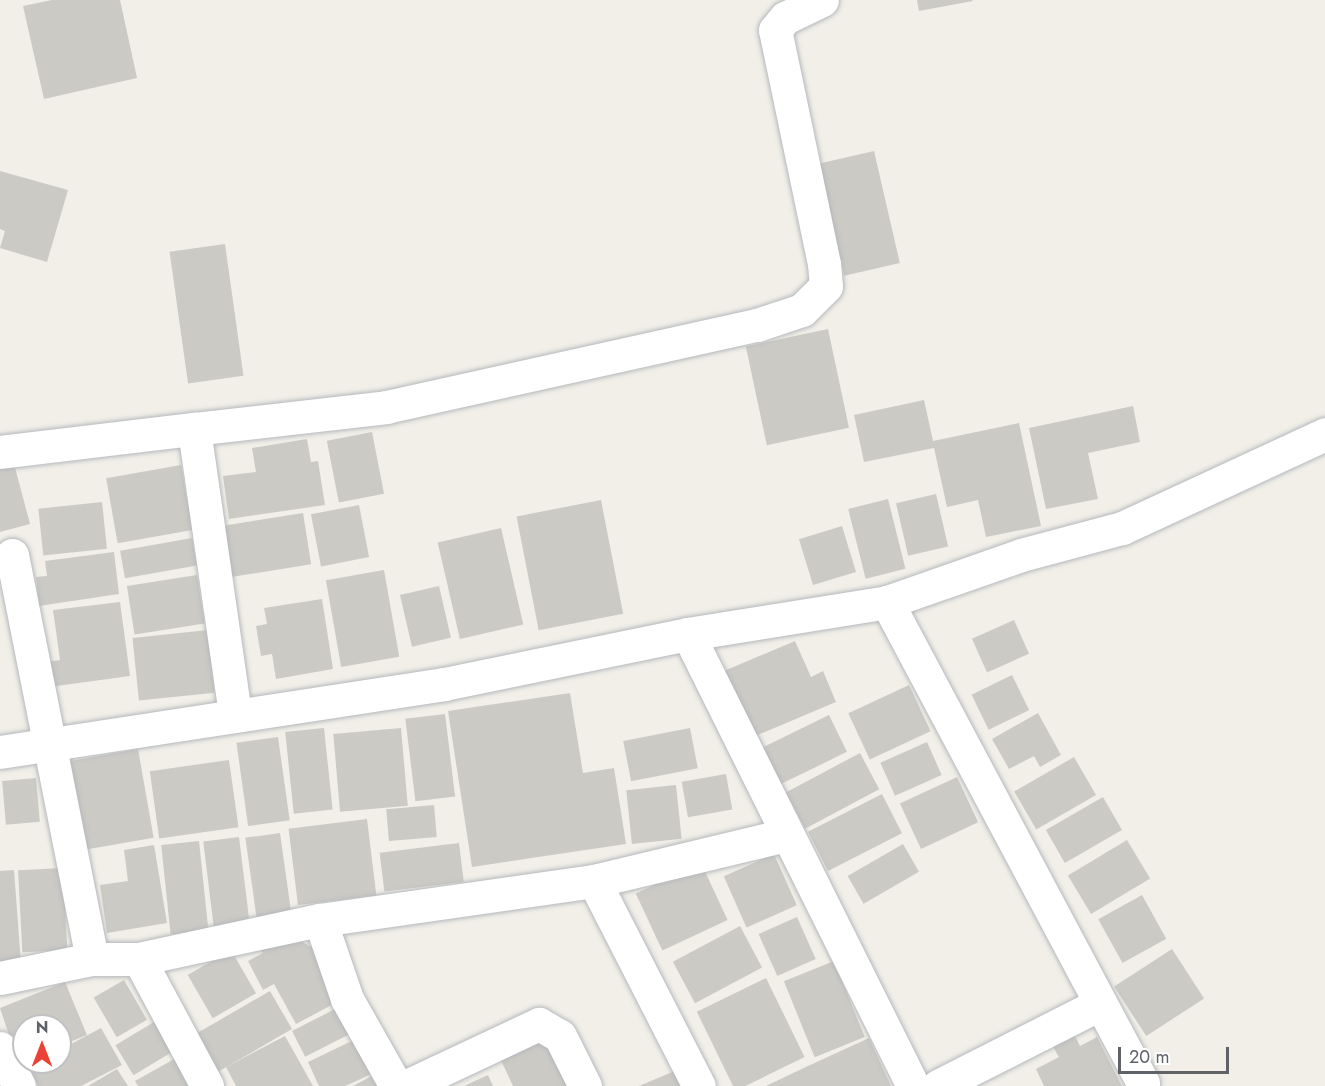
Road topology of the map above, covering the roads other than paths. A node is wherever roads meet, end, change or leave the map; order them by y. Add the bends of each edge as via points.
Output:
1 (822, 0) edge
2 (194, 429) junction
3 (1325, 434) edge
4 (0, 452) edge
5 (12, 555) dead end
6 (887, 602) junction
7 (688, 634) junction
8 (235, 714) junction
9 (45, 745) junction
10 (0, 752) edge
11 (785, 835) junction
12 (594, 881) junction
13 (321, 920) junction
14 (92, 959) junction
15 (139, 959) junction
16 (0, 978) edge
17 (1098, 1005) junction
18 (0, 1048) edge
19 (1143, 1083) dead end
20 (19, 1086) edge
21 (207, 1086) edge
22 (396, 1086) edge
23 (407, 1086) edge
24 (585, 1086) edge
25 (699, 1086) edge
26 (913, 1086) edge
27 (938, 1086) edge

1 - 2 street via 785,18 775,30 824,264 826,286 802,310 757,326 386,407
2 - 4 street
2 - 8 street
3 - 6 street via 1122,528 1021,555
5 - 9 street
6 - 7 street
6 - 17 street
7 - 8 street via 444,684
7 - 11 street
8 - 9 street
9 - 10 street
9 - 14 street
11 - 12 street
11 - 26 street
12 - 13 street
12 - 25 street
13 - 15 street
13 - 22 street via 347,999
14 - 15 street
14 - 16 street
15 - 21 street
17 - 19 street
17 - 27 street
18 - 20 street
23 - 24 street via 539,1024 560,1036

